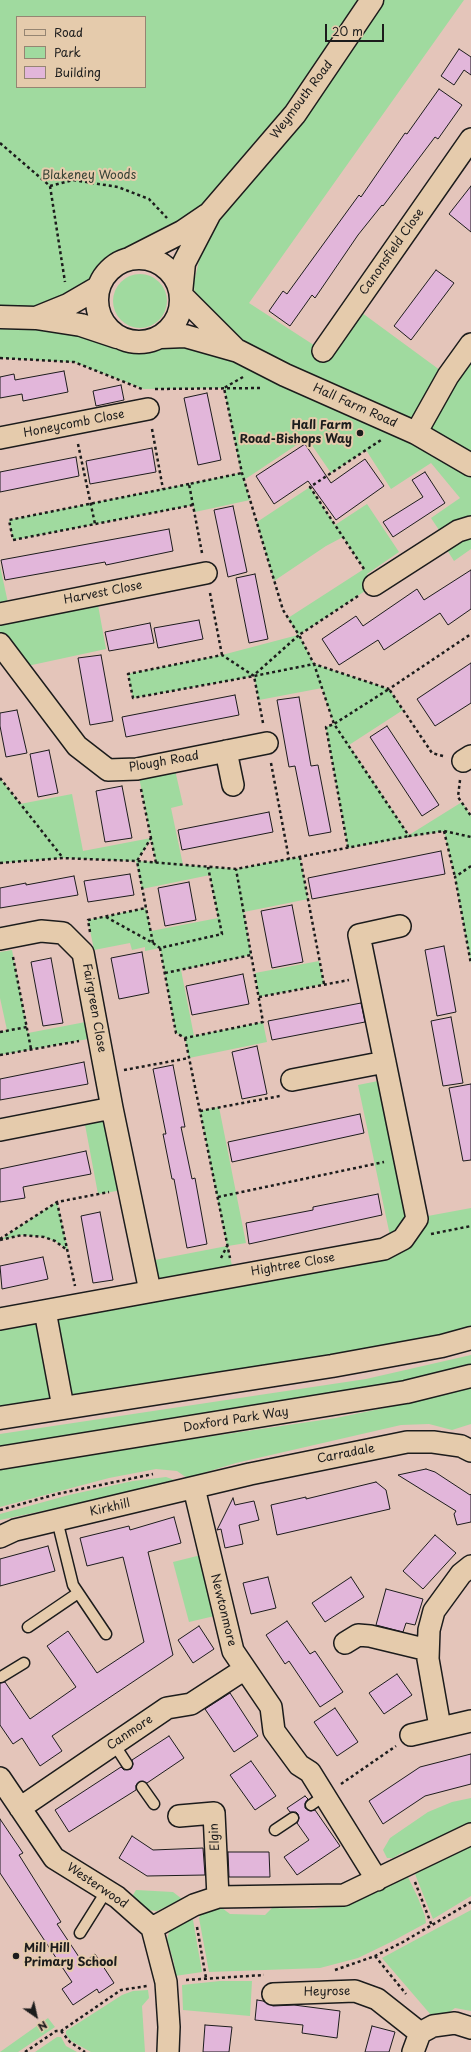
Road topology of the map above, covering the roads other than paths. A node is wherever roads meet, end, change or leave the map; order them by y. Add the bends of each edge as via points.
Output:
1 (372, 0) edge
2 (468, 151) edge
3 (210, 213) junction
4 (130, 259) junction
5 (99, 287) junction
6 (181, 294) junction
7 (0, 317) edge
8 (36, 318) junction
9 (118, 337) junction
10 (161, 337) junction
11 (471, 346) edge
12 (238, 351) junction
13 (323, 351) dead end
14 (146, 399) road end
15 (416, 433) junction
16 (0, 438) edge
17 (471, 464) edge
18 (471, 527) edge
19 (206, 573) road end
20 (374, 585) road end
21 (0, 614) edge
22 (0, 644) edge
23 (267, 743) road end
24 (226, 751) junction
25 (233, 785) dead end
26 (400, 926) dead end
27 (4, 938) edge
28 (385, 1062) junction
29 (292, 1080) road end
30 (112, 1108) junction
31 (0, 1130) edge
32 (150, 1291) junction
33 (45, 1311) junction
34 (0, 1319) edge
35 (471, 1338) edge
36 (471, 1376) edge
37 (64, 1407) junction
38 (0, 1418) edge
39 (471, 1451) edge
40 (0, 1458) edge
41 (221, 1482) joint
42 (194, 1488) junction
43 (57, 1520) junction
44 (0, 1537) edge
45 (471, 1566) edge
46 (78, 1593) junction
47 (28, 1627) dead end
48 (106, 1634) dead end
49 (345, 1643) dead end
50 (428, 1650) junction
51 (24, 1662) dead end
52 (245, 1669) junction
53 (1, 1678) dead end
54 (471, 1720) edge
55 (440, 1727) junction
56 (411, 1736) road end
57 (114, 1744) junction
58 (127, 1764) dead end
59 (0, 1778) edge
60 (142, 1786) dead end
61 (154, 1804) dead end
62 (20, 1808) junction
63 (179, 1816) dead end
64 (293, 1818) dead end
65 (276, 1830) dead end
66 (471, 1834) edge
67 (378, 1880) junction
68 (107, 1890) junction
69 (218, 1897) junction
70 (152, 1928) junction
71 (80, 1933) dead end
72 (270, 1985) road end
73 (471, 2028) edge
74 (416, 2043) edge
75 (168, 2052) edge

1 - 3 street, Weymouth Road via 295,114
2 - 13 street, Canonsfield Close
3 - 4 street, Weymouth Road via 182,232
3 - 6 street, Weymouth Road via 184,263
4 - 5 street via 117,264 106,274
4 - 6 street via 144,258 168,269 177,280
5 - 8 street via 68,305
5 - 9 street via 99,316 107,328
6 - 10 street via 181,307 177,319 171,329
6 - 12 street, Hall Farm Road
7 - 8 street
8 - 9 street via 91,328
9 - 10 street via 140,343
10 - 12 street, Hall Farm Road via 185,336
11 - 15 street via 448,376
12 - 15 street, Hall Farm Road via 263,365
14 - 16 street, Honeycomb Close via 74,424
15 - 17 street, Hall Farm Road
18 - 20 street via 458,531
19 - 21 street, Harvest Close
22 - 24 street, Plough Road via 77,746 108,770 137,769
23 - 24 street, Plough Road
24 - 25 street
26 - 28 street via 359,935
27 - 30 street, Fairgreen Close via 41,931 63,932 83,953
28 - 29 street
28 - 32 street, Hightree Close via 417,1218 403,1240 384,1249
30 - 31 street
30 - 32 street, Fairgreen Close
32 - 33 street, Hightree Close
33 - 34 street, Hightree Close
33 - 37 street
35 - 37 street via 442,1346 332,1366
36 - 40 street, Doxford Park Way via 406,1392
37 - 38 street
39 - 41 street, Carradale via 461,1446 440,1443 407,1442
41 - 42 street, Kirkhill
42 - 43 street, Kirkhill
42 - 52 street, Newtonmore via 227,1632 233,1651
43 - 44 street, Kirkhill via 15,1530
43 - 46 lane via 73,1585
45 - 50 street via 461,1574 434,1611 429,1630
46 - 47 lane
46 - 48 lane
49 - 50 street via 358,1635 370,1636
50 - 55 street
51 - 53 lane
52 - 57 street, Canmore via 191,1704 168,1708
52 - 67 street, Newtonmore via 271,1707 274,1731 299,1765 310,1772 318,1800
54 - 55 street
55 - 56 street
57 - 58 lane
57 - 62 street, Canmore
59 - 62 street, Westerwood
60 - 61 lane
62 - 68 street, Westerwood via 54,1858
63 - 69 street, Elgin via 214,1813
64 - 65 lane
66 - 67 street
67 - 69 street via 344,1895
68 - 70 street, Westerwood
68 - 71 lane
69 - 70 street via 194,1905
70 - 75 street via 166,1982
72 - 74 street, Heyrose via 355,1991 377,1999
73 - 74 street via 455,2023 433,2026

